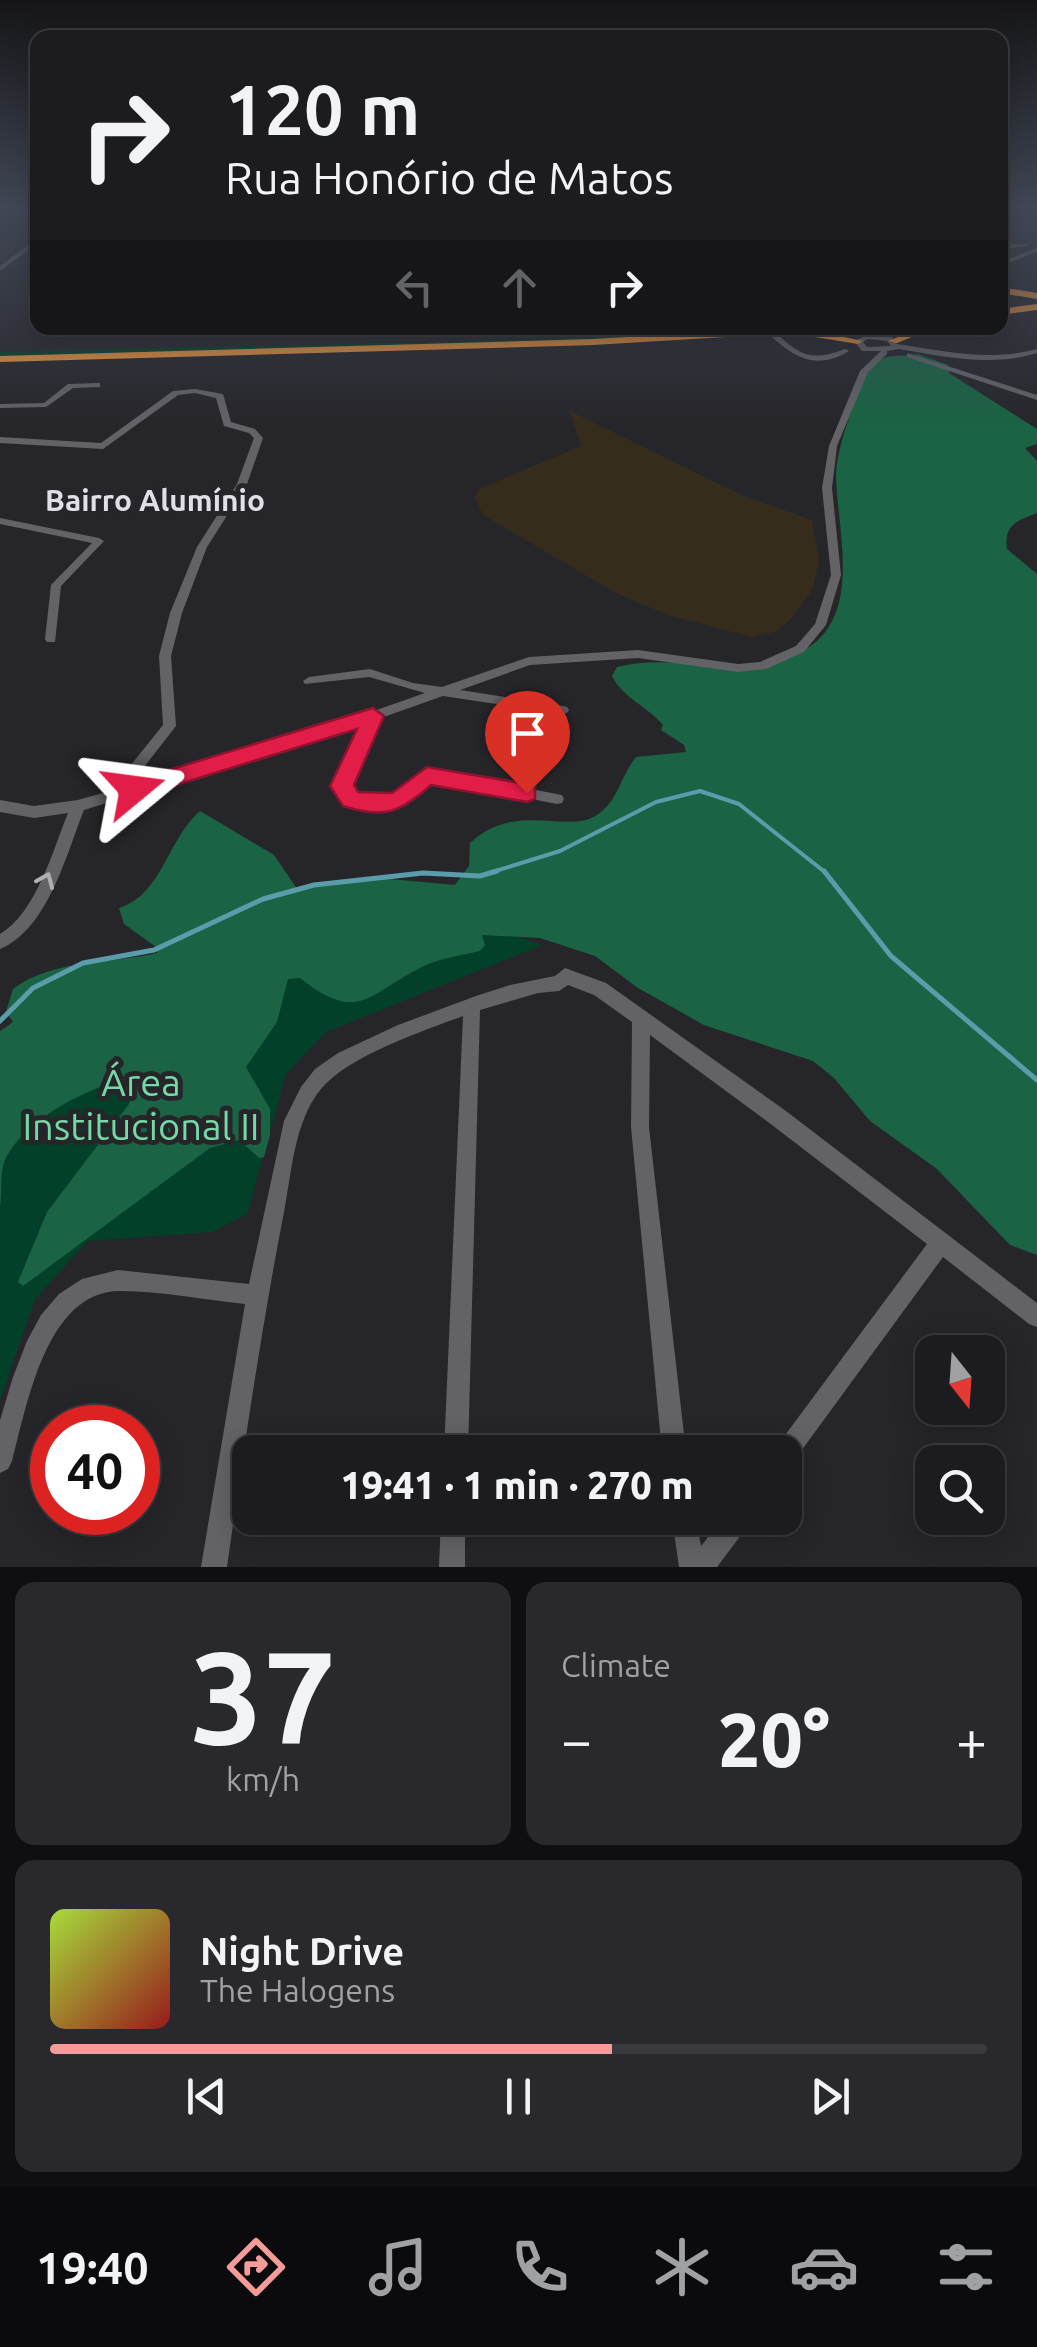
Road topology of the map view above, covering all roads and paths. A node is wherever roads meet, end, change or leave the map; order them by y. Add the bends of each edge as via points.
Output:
1 (1008, 292) edge
2 (1037, 297) edge
3 (1008, 301) edge
4 (1037, 306) edge
5 (1008, 310) edge
6 (485, 335) edge
7 (720, 335) edge
8 (774, 335) edge
9 (780, 335) edge
10 (821, 335) edge
11 (912, 335) edge
12 (673, 338) junction
13 (881, 348) junction
14 (0, 349) edge
15 (1037, 350) edge
16 (0, 360) edge
17 (96, 385) dead end
18 (1037, 398) edge
19 (0, 406) edge
20 (0, 440) edge
21 (0, 521) edge
22 (51, 640) dead end
23 (310, 682) dead end
24 (442, 691) junction
25 (563, 710) dead end
26 (373, 716) junction
27 (114, 795) junction
28 (557, 799) dead end
29 (0, 806) edge
30 (78, 806) junction
31 (0, 942) edge
32 (558, 983) joint
33 (472, 1006) junction
34 (641, 1021) junction
35 (941, 1242) junction
36 (258, 1295) junction
37 (1037, 1316) edge
38 (457, 1435) edge
39 (672, 1435) edge
40 (799, 1435) edge
41 (0, 1461) edge
42 (453, 1535) edge
43 (687, 1535) edge
44 (725, 1535) edge
45 (214, 1567) edge
46 (452, 1567) edge
47 (692, 1567) edge
48 (701, 1567) edge

1 - 2 highway
2 - 3 highway
4 - 5 highway
6 - 14 highway
7 - 12 highway
8 - 13 street via 807,358
9 - 12 highway
10 - 13 highway
11 - 13 highway
12 - 16 highway
13 - 15 street via 996,358
13 - 18 street
13 - 24 street via 852,394 833,446 827,488 836,576 820,625 800,649 762,666 738,668 638,654 562,656
17 - 19 street via 68,388 52,403
20 - 27 street via 104,446 188,390 220,396 228,424 259,438 176,613 165,656 170,726
21 - 22 street via 100,541 56,585
23 - 24 street via 370,673
24 - 25 street
24 - 26 street
26 - 27 street
26 - 28 street via 342,792 367,804 398,801 427,776
27 - 30 street
29 - 30 street via 34,812
31 -> 30 street via 28,920
32 - 33 street via 526,986
32 - 34 street via 566,976 590,984
33 - 36 street via 352,1055 313,1084 293,1122
33 - 38 street
34 - 35 street
34 - 39 street via 640,1126
35 - 37 street
35 - 40 street
36 - 41 street via 118,1280 76,1295 41,1336
36 - 45 street
42 - 46 street
43 - 47 street
44 - 48 street

